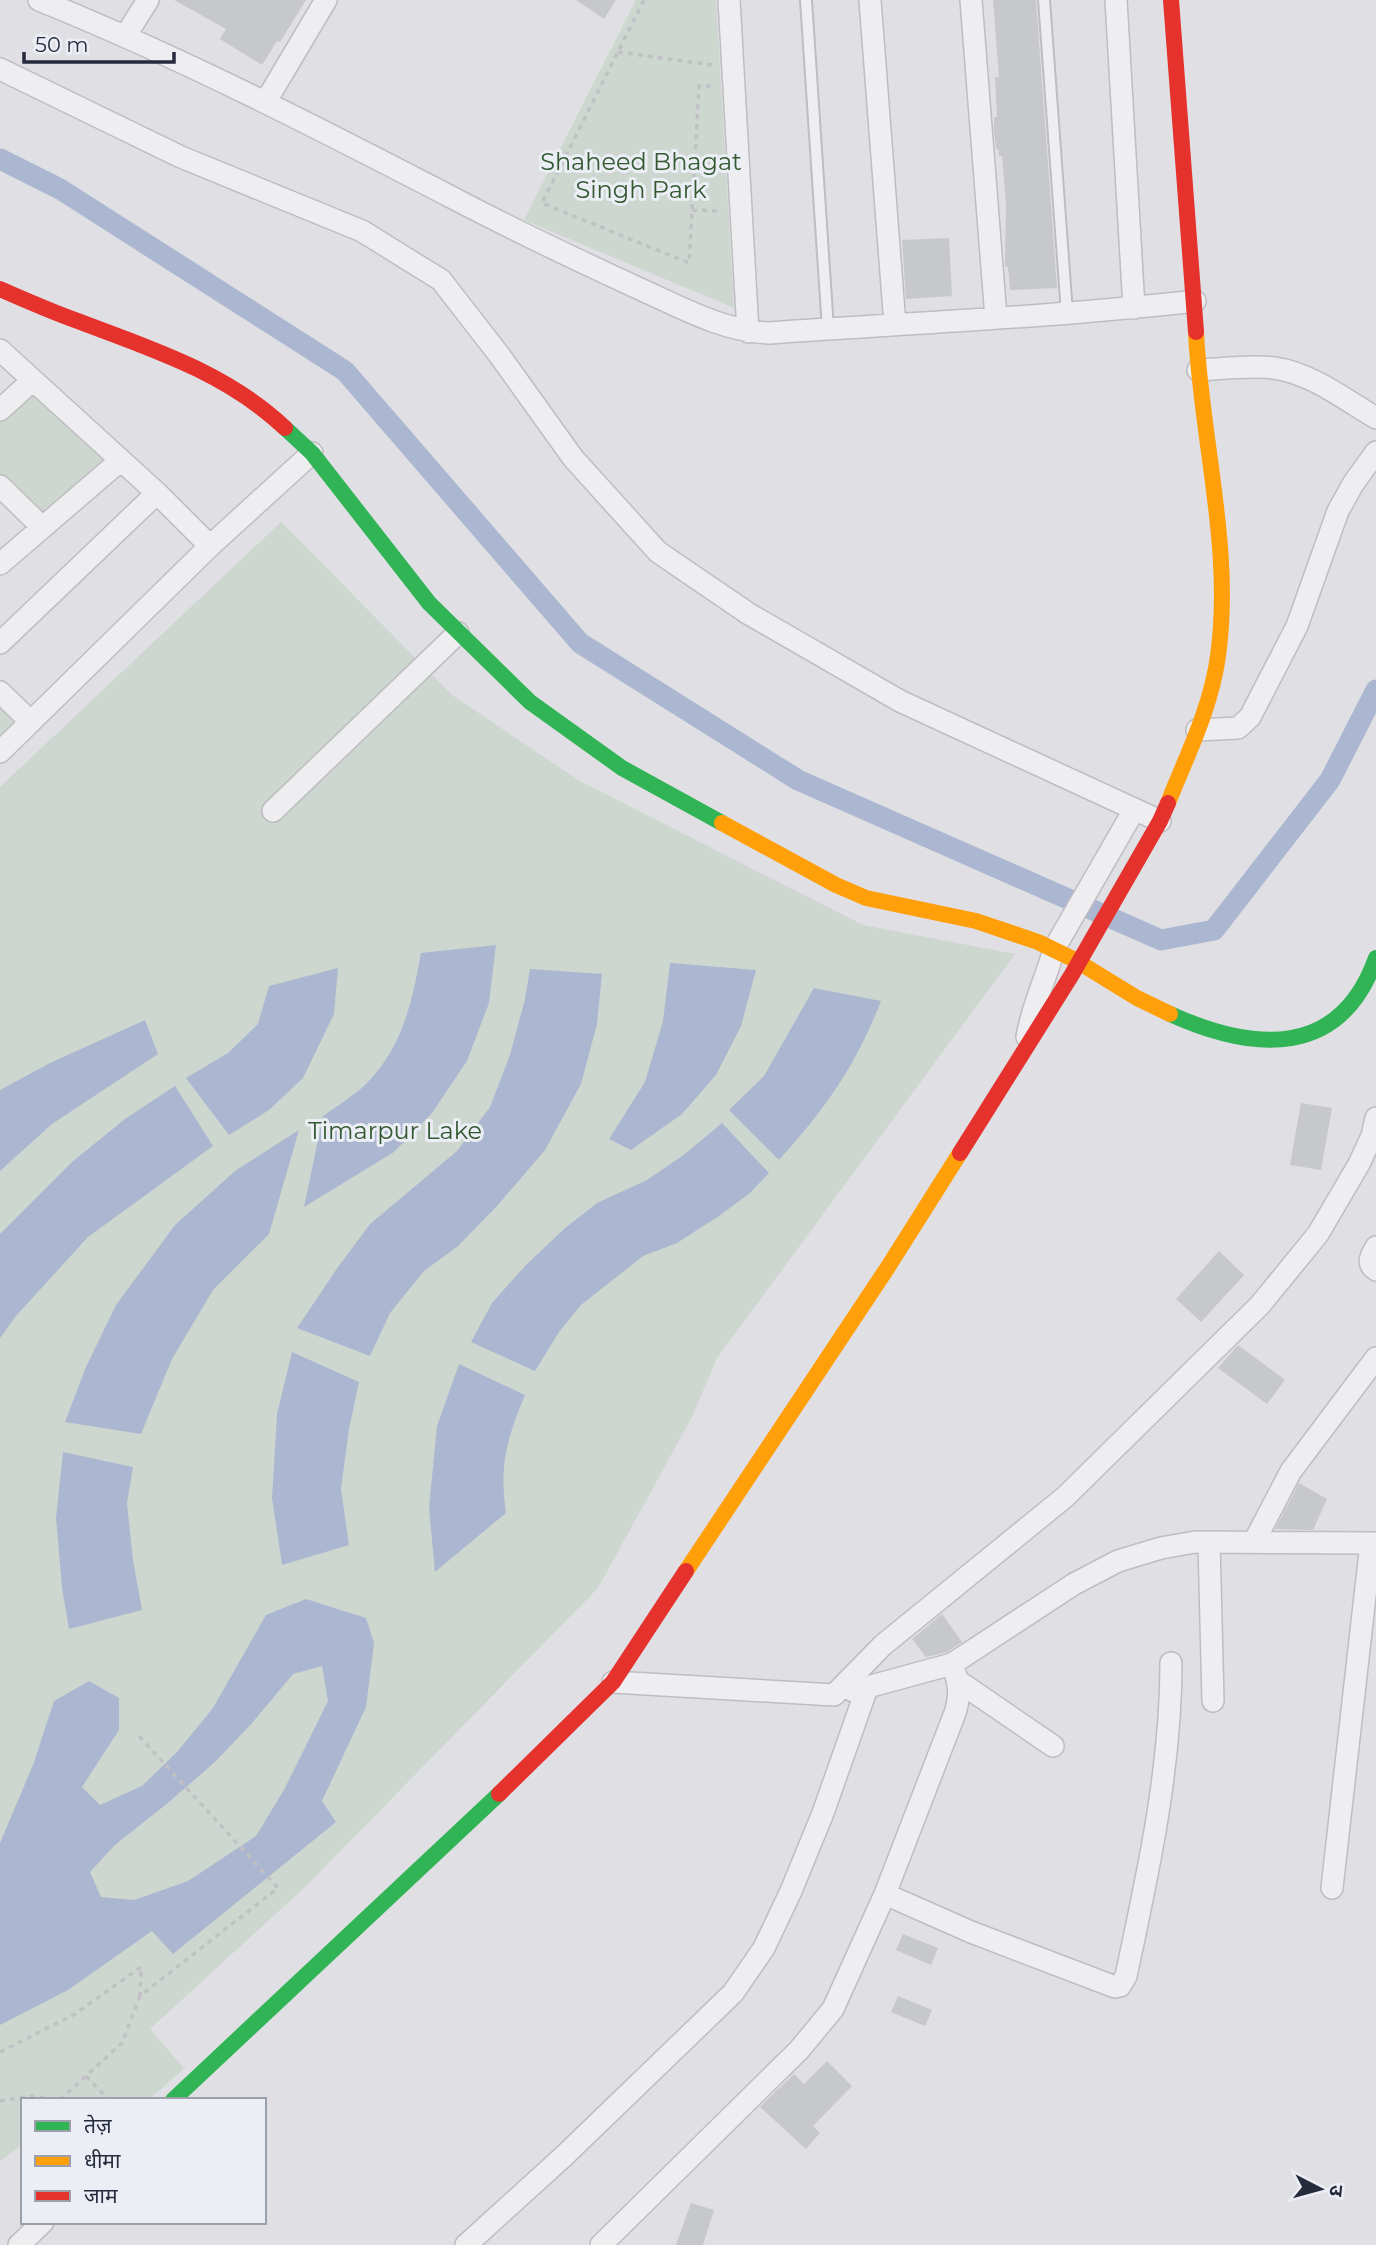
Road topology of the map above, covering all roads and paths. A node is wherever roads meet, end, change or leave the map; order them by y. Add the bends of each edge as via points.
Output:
1 (39, 0) edge
2 (148, 0) edge
3 (326, 0) edge
4 (643, 0) edge
5 (729, 0) edge
6 (806, 0) edge
7 (870, 0) edge
8 (971, 0) edge
9 (1044, 0) edge
10 (1116, 0) edge
11 (1171, 0) edge
12 (126, 36) junction
13 (617, 52) junction
14 (713, 65) dead end
15 (0, 69) edge
16 (714, 86) dead end
17 (266, 101) junction
18 (692, 209) junction
19 (741, 211) junction
20 (0, 289) edge
21 (1195, 301) junction
22 (1134, 308) junction
23 (1067, 313) junction
24 (996, 318) junction
25 (895, 325) junction
26 (828, 329) junction
27 (748, 332) junction
28 (0, 350) edge
29 (1198, 370) junction
30 (33, 380) junction
31 (0, 410) edge
32 (1376, 418) edge
33 (1376, 452) edge
34 (312, 453) junction
35 (121, 460) junction
36 (1, 487) edge
37 (157, 493) junction
38 (43, 527) junction
39 (210, 546) junction
40 (0, 564) edge
41 (458, 633) junction
42 (0, 643) edge
43 (0, 692) edge
44 (31, 722) junction
45 (1197, 730) junction
46 (0, 752) edge
47 (1134, 810) junction
48 (273, 811) dead end
49 (1160, 821) junction
50 (1058, 942) junction
51 (1376, 958) edge
52 (1079, 963) junction
53 (1026, 1048) junction
54 (1376, 1118) edge
55 (1367, 1170) edge
56 (1376, 1247) edge
57 (1376, 1270) edge
58 (1376, 1359) edge
59 (1209, 1542) junction
60 (1254, 1542) junction
61 (1374, 1543) edge
62 (1171, 1663) dead end
63 (955, 1673) junction
64 (613, 1682) junction
65 (867, 1688) junction
66 (834, 1695) junction
67 (1213, 1701) dead end
68 (139, 1736) dead end
69 (1053, 1745) dead end
70 (1332, 1888) dead end
71 (885, 1894) junction
72 (141, 1996) junction
73 (0, 2052) edge
74 (86, 2076) junction
75 (43, 2098) edge
76 (62, 2098) edge
77 (107, 2098) edge
78 (175, 2098) edge
79 (0, 2101) edge
80 (41, 2224) edge
81 (19, 2245) edge
82 (466, 2245) edge
83 (601, 2245) edge

1 - 12 street
2 - 12 street
3 - 17 street
4 - 13 path
5 - 19 street
6 - 26 lane
7 - 25 street
8 - 24 street
9 - 23 lane
10 - 22 street
11 - 21 street
12 - 17 street
13 - 14 path
13 - 18 path via 542,203 689,263
15 - 47 street via 181,157 362,231 441,280 573,458 658,552 749,614 900,701
16 - 18 path via 699,86
17 - 27 street via 545,246 718,324
18 - 19 path
19 - 27 street
20 - 34 street via 181,360 233,388
21 - 22 street
21 - 29 street
22 - 23 street
23 - 24 street
24 - 25 street
25 - 26 street
26 - 27 street
28 - 30 street
29 - 32 street via 1272,368 1294,372
29 - 45 street via 1220,543 1222,618 1219,658
30 - 31 street
30 - 35 street
33 - 45 street via 1338,511 1297,626 1250,717 1238,728
34 - 39 street
34 - 41 street via 429,603
35 - 37 street
35 - 38 street
36 - 38 street
37 - 39 street
37 - 42 street
38 - 40 street
39 - 44 street
41 - 48 street
41 - 50 street via 530,702 622,768 836,885 868,899
43 - 44 street
44 - 46 street
45 - 49 street
47 - 49 street
47 - 50 street
49 - 52 street
50 - 52 street
50 - 53 street via 1031,1012
51 - 52 street via 1357,1002 1315,1034 1286,1040 1252,1039 1213,1030 1139,999
52 - 53 street
53 - 64 street via 888,1267
54 - 55 street
55 - 66 street via 1260,1305 1065,1497 883,1645
56 - 57 street via 1370,1261
58 - 60 street via 1291,1471
59 - 60 street
59 - 63 street via 1161,1548 1118,1561 1074,1584
59 - 67 street
60 - 61 street
61 - 70 street
62 - 71 street via 1164,1767 1150,1863 1120,1986 971,1932
63 - 65 street
63 - 69 street
63 - 71 street via 959,1699 955,1713
64 - 66 street
64 - 78 street
65 - 66 street
65 - 82 street via 791,1891 764,1948 733,1993
68 - 72 path via 278,1888
71 - 83 street via 843,1990 820,2028
72 - 73 path via 141,1967 75,2014
72 - 74 path via 122,2043
74 - 76 path
74 - 77 path
75 - 79 path
80 - 81 street

